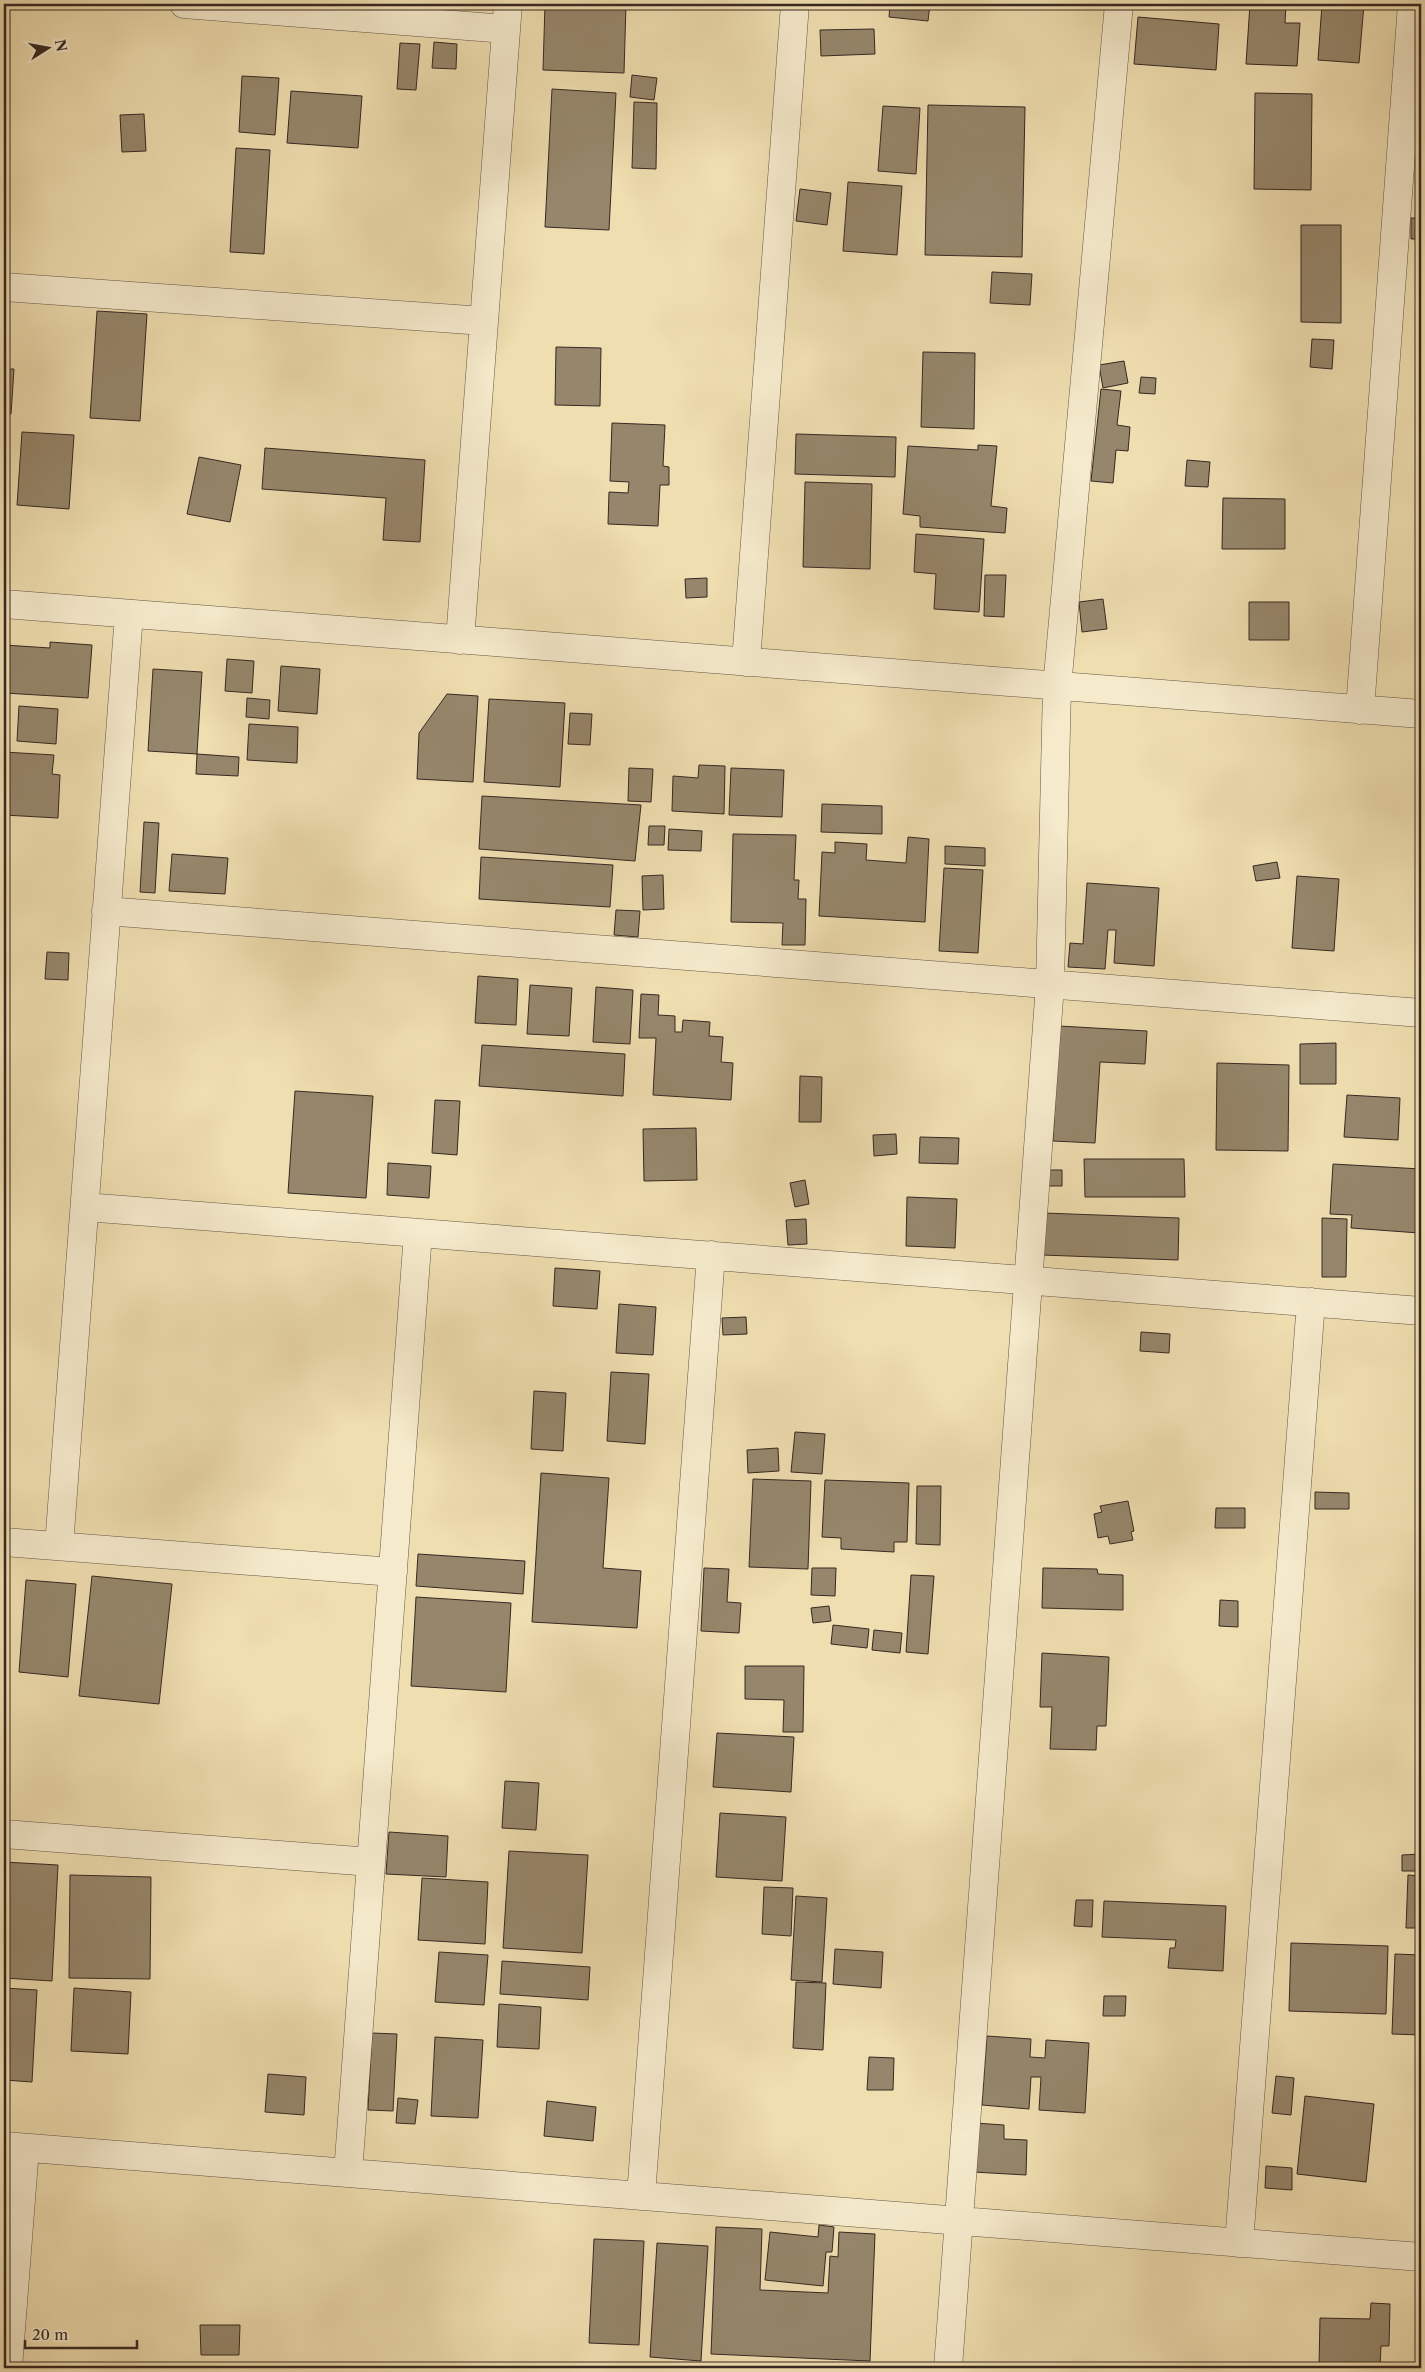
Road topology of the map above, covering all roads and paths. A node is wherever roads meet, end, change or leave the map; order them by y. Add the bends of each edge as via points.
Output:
1 (184, 4) edge
2 (795, 4) edge
3 (1119, 4) edge
4 (1412, 4) edge
5 (507, 16) edge
6 (4, 287) edge
7 (484, 321) junction
8 (4, 604) edge
9 (129, 614) junction
10 (460, 640) junction
11 (746, 662) junction
12 (1057, 687) junction
13 (1360, 710) junction
14 (1421, 714) edge
15 (106, 911) junction
16 (1050, 984) junction
17 (1421, 1013) edge
18 (85, 1207) junction
19 (418, 1233) junction
20 (711, 1255) junction
21 (1028, 1281) junction
22 (1312, 1302) junction
23 (1421, 1311) edge
24 (4, 1542) edge
25 (59, 1546) junction
26 (393, 1572) junction
27 (4, 1834) edge
28 (371, 1862) junction
29 (14, 2147) edge
30 (348, 2173) junction
31 (641, 2196) junction
32 (958, 2221) junction
33 (1239, 2243) junction
34 (1421, 2257) edge
35 (8, 2368) edge
36 (948, 2368) edge

1 - 5 street
2 - 11 street
3 - 12 street
4 - 13 street
5 - 7 street
6 - 7 street
7 - 10 street
8 - 9 street
9 - 10 street
9 - 15 street
10 - 11 street
11 - 12 street
12 - 13 street
12 - 16 street
13 - 14 street
15 - 16 street
15 - 18 street
16 - 17 street
16 - 21 street
18 - 19 street
18 - 25 street
19 - 20 street
19 - 26 street
20 - 21 street
20 - 31 street
21 - 22 street
21 - 32 street
22 - 23 street
22 - 33 street
24 - 25 street
25 - 26 street
26 - 28 street
27 - 28 street
28 - 30 street
29 - 30 street
29 - 35 street
30 - 31 street
31 - 32 street
32 - 33 street
32 - 36 street
33 - 34 street

